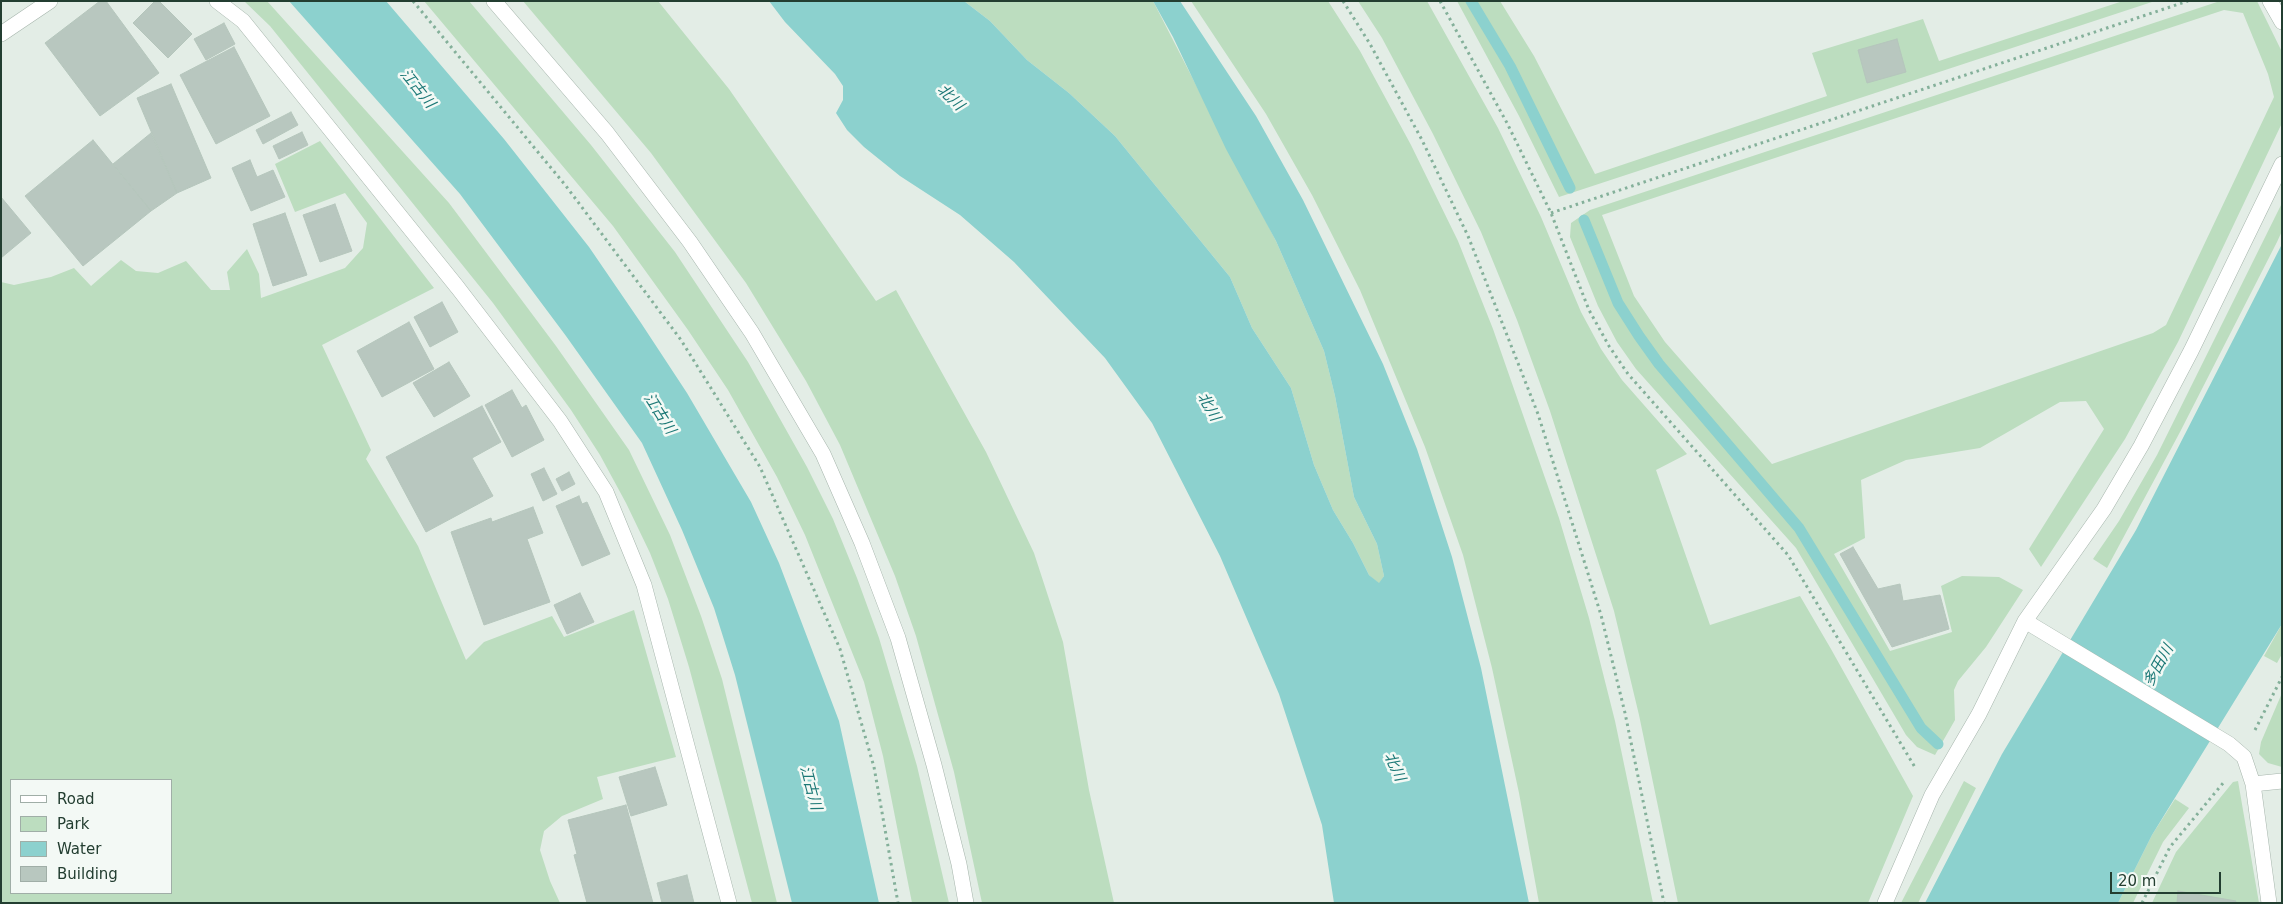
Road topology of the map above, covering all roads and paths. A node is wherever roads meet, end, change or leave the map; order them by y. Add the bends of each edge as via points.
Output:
1 (50, 1) edge
2 (217, 1) edge
3 (413, 1) edge
4 (494, 1) edge
5 (1342, 1) edge
6 (1440, 1) edge
7 (2188, 1) edge
8 (2270, 1) edge
9 (2282, 22) edge
10 (1, 34) edge
11 (2282, 164) edge
12 (1551, 213) junction
13 (2025, 621) junction
14 (2282, 677) edge
15 (2244, 757) junction
16 (2282, 781) edge
17 (2253, 784) junction
18 (1932, 795) junction
19 (729, 903) edge
20 (898, 903) edge
21 (966, 903) edge
22 (1664, 903) edge
23 (1885, 903) edge
24 (2142, 903) edge
25 (2269, 903) edge

1 - 10 street
2 - 19 street via 243,21 458,288 560,421 606,492 644,585
3 - 20 path via 566,186 670,325 760,467 840,649 874,767
4 - 21 street via 607,133 690,242 752,333 823,454 862,543 898,638 957,855
5 - 22 path via 1370,44 1422,140 1468,236 1538,414 1601,615 1625,713
6 - 12 path via 1507,123
7 - 12 path
8 - 9 street
11 - 13 street via 2141,446 2104,509
12 - 18 path via 1589,310 1609,346 1628,374 1788,555
13 - 15 street via 2228,744
13 - 18 street via 1979,714
14 - 15 path
15 - 17 street
15 - 24 path via 2170,847
16 - 17 street
17 - 25 street
18 - 23 street

